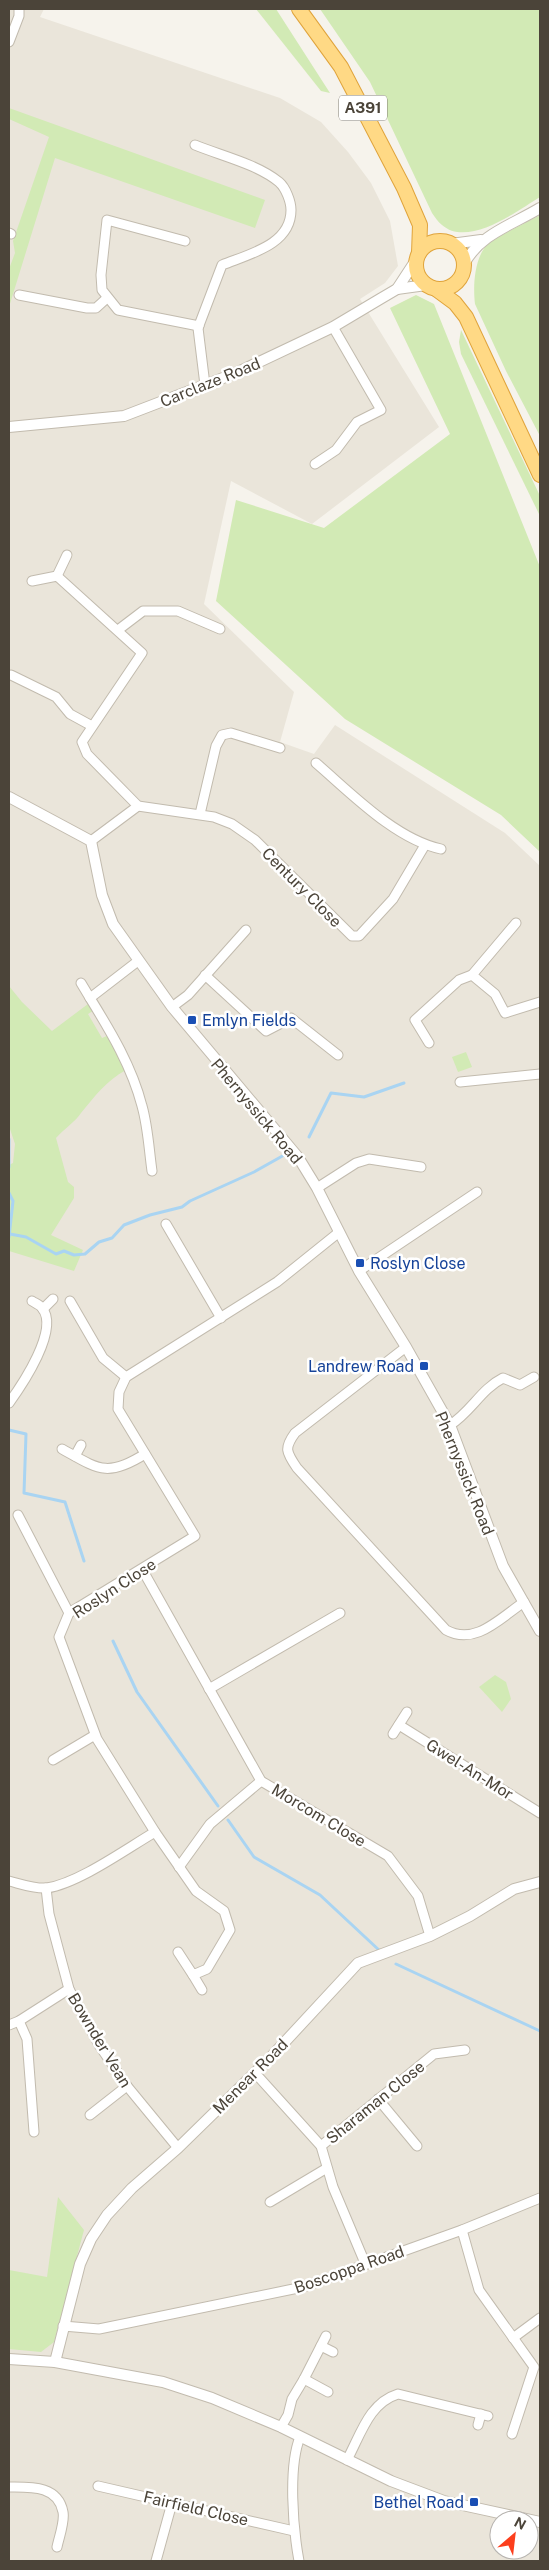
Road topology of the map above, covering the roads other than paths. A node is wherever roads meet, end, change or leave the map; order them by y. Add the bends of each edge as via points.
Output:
1 (19, 9) edge
2 (299, 9) edge
3 (9, 42) edge
4 (196, 145) dead end
5 (540, 208) edge
6 (416, 213) junction
7 (482, 240) junction
8 (186, 241) dead end
9 (447, 242) junction
10 (417, 256) junction
11 (463, 269) junction
12 (431, 287) junction
13 (396, 289) junction
14 (19, 295) dead end
15 (107, 298) junction
16 (466, 318) junction
17 (199, 326) junction
18 (333, 327) junction
19 (205, 385) junction
20 (9, 427) edge
21 (315, 464) dead end
22 (540, 475) edge
23 (67, 555) dead end
24 (57, 576) junction
25 (32, 581) dead end
26 (220, 629) dead end
27 (118, 630) junction
28 (11, 675) dead end
29 (92, 726) junction
30 (280, 748) dead end
31 (316, 763) dead end
32 (9, 797) edge
33 (138, 806) junction
34 (200, 814) junction
35 (91, 841) junction
36 (425, 845) junction
37 (441, 848) dead end
38 (516, 923) dead end
39 (246, 930) dead end
40 (138, 961) junction
41 (205, 975) junction
42 (472, 975) junction
43 (80, 983) dead end
44 (90, 998) junction
45 (540, 1002) edge
46 (172, 1007) junction
47 (430, 1043) dead end
48 (338, 1055) dead end
49 (540, 1074) edge
50 (460, 1082) dead end
51 (421, 1167) dead end
52 (152, 1171) dead end
53 (317, 1188) junction
54 (477, 1192) dead end
55 (166, 1224) dead end
56 (338, 1233) junction
57 (359, 1271) junction
58 (53, 1299) dead end
59 (32, 1301) dead end
60 (70, 1301) dead end
61 (43, 1309) junction
62 (221, 1318) junction
63 (406, 1347) junction
64 (126, 1377) junction
65 (534, 1377) dead end
66 (9, 1403) edge
67 (450, 1425) junction
68 (81, 1445) dead end
69 (62, 1449) dead end
70 (145, 1454) junction
71 (75, 1456) junction
72 (18, 1515) dead end
73 (142, 1569) junction
74 (524, 1602) junction
75 (69, 1613) junction
76 (340, 1613) dead end
77 (540, 1631) edge
78 (209, 1689) junction
79 (407, 1712) dead end
80 (399, 1725) junction
81 (393, 1734) dead end
82 (95, 1735) junction
83 (53, 1760) dead end
84 (261, 1781) junction
85 (540, 1813) edge
86 (155, 1832) junction
87 (179, 1867) junction
88 (9, 1881) edge
89 (540, 1882) edge
90 (46, 1888) junction
91 (430, 1936) junction
92 (178, 1952) dead end
93 (193, 1975) junction
94 (69, 1989) junction
95 (202, 1990) dead end
96 (19, 2021) junction
97 (9, 2025) edge
98 (465, 2050) dead end
99 (255, 2073) junction
100 (127, 2086) junction
101 (378, 2099) junction
102 (90, 2115) dead end
103 (34, 2132) dead end
104 (321, 2146) junction
105 (417, 2146) dead end
106 (178, 2148) junction
107 (327, 2168) junction
108 (540, 2198) edge
109 (270, 2202) dead end
110 (462, 2230) junction
111 (366, 2264) junction
112 (540, 2318) edge
113 (63, 2326) junction
114 (326, 2336) dead end
115 (513, 2338) junction
116 (321, 2346) junction
117 (333, 2352) dead end
118 (9, 2360) edge
119 (54, 2362) junction
120 (304, 2379) junction
121 (328, 2392) dead end
122 (478, 2425) dead end
123 (281, 2427) junction
124 (512, 2434) dead end
125 (300, 2437) junction
126 (347, 2460) junction
127 (98, 2486) dead end
128 (9, 2488) edge
129 (172, 2503) junction
130 (540, 2522) edge
131 (294, 2531) junction
132 (57, 2547) dead end
133 (156, 2561) edge
134 (299, 2561) edge

1 - 3 street
2 - 6 highway, A391 via 341,67
4 - 17 street via 281,183 291,203 291,222 281,238 222,265
5 - 7 street
6 - 9 highway, A391
6 - 10 highway, A391 via 421,239
7 - 9 street
7 - 11 street via 472,250
8 - 15 street via 106,220 101,275 102,290
9 - 10 highway via 430,243
9 - 11 highway via 461,253
10 - 12 highway via 417,276
10 - 13 street, Carclaze Road
11 - 12 highway via 452,287
11 - 16 highway via 461,295
12 - 13 street, Carclaze Road
12 - 16 highway via 455,303
13 - 18 street, Carclaze Road
14 - 15 street via 86,308 96,308
15 - 17 street via 118,310
16 - 22 highway
17 - 19 street
18 - 19 street, Carclaze Road
18 - 21 street via 380,410 357,422 336,450
19 - 20 street, Carclaze Road via 124,416
23 - 24 street
24 - 25 street
24 - 27 street
26 - 27 street via 178,611 142,611
27 - 29 street via 142,653
28 - 29 street via 56,696 70,714
29 - 33 street via 82,742 87,754
30 - 34 street via 230,733 222,735 216,746
31 - 36 street via 374,813
32 - 35 street
33 - 34 street, Century Close
33 - 35 street
34 - 36 street, Century Close via 232,824 254,840 352,936 359,936 393,899
35 - 40 street, Phernyssick Road via 102,895 113,924
36 - 37 street
38 - 42 street
39 - 41 street
40 - 44 street
40 - 46 street, Phernyssick Road
41 - 46 street via 188,995
41 - 48 street via 266,1031 290,1018
42 - 45 street via 495,994 505,1013
42 - 47 street via 460,980 415,1020
43 - 44 street
44 - 52 street via 114,1037 135,1084
46 - 53 street, Phernyssick Road via 298,1156
49 - 50 street
51 - 53 street via 369,1159 356,1163
53 - 56 street, Phernyssick Road
54 - 57 street
55 - 62 street
56 - 57 street, Phernyssick Road
56 - 62 street via 277,1282
57 - 63 street, Phernyssick Road
58 - 61 street
59 - 61 street
60 - 64 street via 103,1358
61 - 66 street via 46,1320 42,1344 32,1369
62 - 64 street
63 - 67 street, Phernyssick Road
63 - 74 street via 295,1433 287,1444 288,1455 446,1630 458,1637 473,1635
64 - 70 street, Roslyn Close via 119,1392 118,1409
65 - 67 street via 520,1385 503,1378 491,1384 463,1417
67 - 74 street, Phernyssick Road via 503,1566
68 - 71 street
69 - 71 street
70 - 71 street via 114,1469 98,1468
70 - 73 street, Roslyn Close via 195,1536
72 - 75 street
73 - 75 street, Roslyn Close
73 - 78 street, Morcom Close
74 - 77 street, Phernyssick Road
75 - 82 street, Roslyn Close via 59,1637
76 - 78 street
78 - 84 street, Morcom Close
79 - 80 street
80 - 81 street
80 - 85 street, Gwel-An-Mor
82 - 83 street
82 - 86 street, Roslyn Close
84 - 87 street via 210,1824
84 - 91 street, Morcom Close via 388,1856 418,1896
86 - 87 street, Roslyn Close
86 - 90 street via 68,1882
87 - 93 street, Roslyn Close via 196,1891 224,1911 230,1930 207,1969
88 - 90 street
89 - 91 street, Menear Road via 514,1889
90 - 94 street, Bownder Vean via 49,1914
91 - 99 street, Menear Road via 358,1963
92 - 93 street
93 - 95 street
94 - 96 street
94 - 100 street, Bownder Vean
96 - 97 street
96 - 103 street via 27,2039
98 - 101 street, Sharaman Close via 434,2054
99 - 104 street, Sharaman Close
99 - 106 street, Menear Road
100 - 102 street
100 - 106 street, Bownder Vean
101 - 104 street, Sharaman Close
101 - 105 street
104 - 107 street
106 - 113 street, Menear Road via 132,2188 107,2215 91,2239 80,2264
107 - 109 street
107 - 111 street
108 - 110 street, Boscoppa Road
110 - 111 street, Boscoppa Road
110 - 115 street via 479,2290
111 - 113 street, Boscoppa Road via 303,2288 99,2329
112 - 115 street
113 - 119 street, Menear Road
114 - 116 street
115 - 124 street via 534,2368
116 - 117 street
116 - 120 street
118 - 119 street
119 - 123 street via 163,2382 212,2398
120 - 121 street
120 - 123 street
122 - 126 street via 484,2415 398,2394 385,2398 376,2406
123 - 125 street
125 - 126 street
125 - 131 street via 295,2450
126 - 130 street via 444,2500
127 - 129 street, Fairfield Close
128 - 132 street via 38,2486 59,2502 64,2514
129 - 131 street, Fairfield Close
129 - 133 street
131 - 134 street

